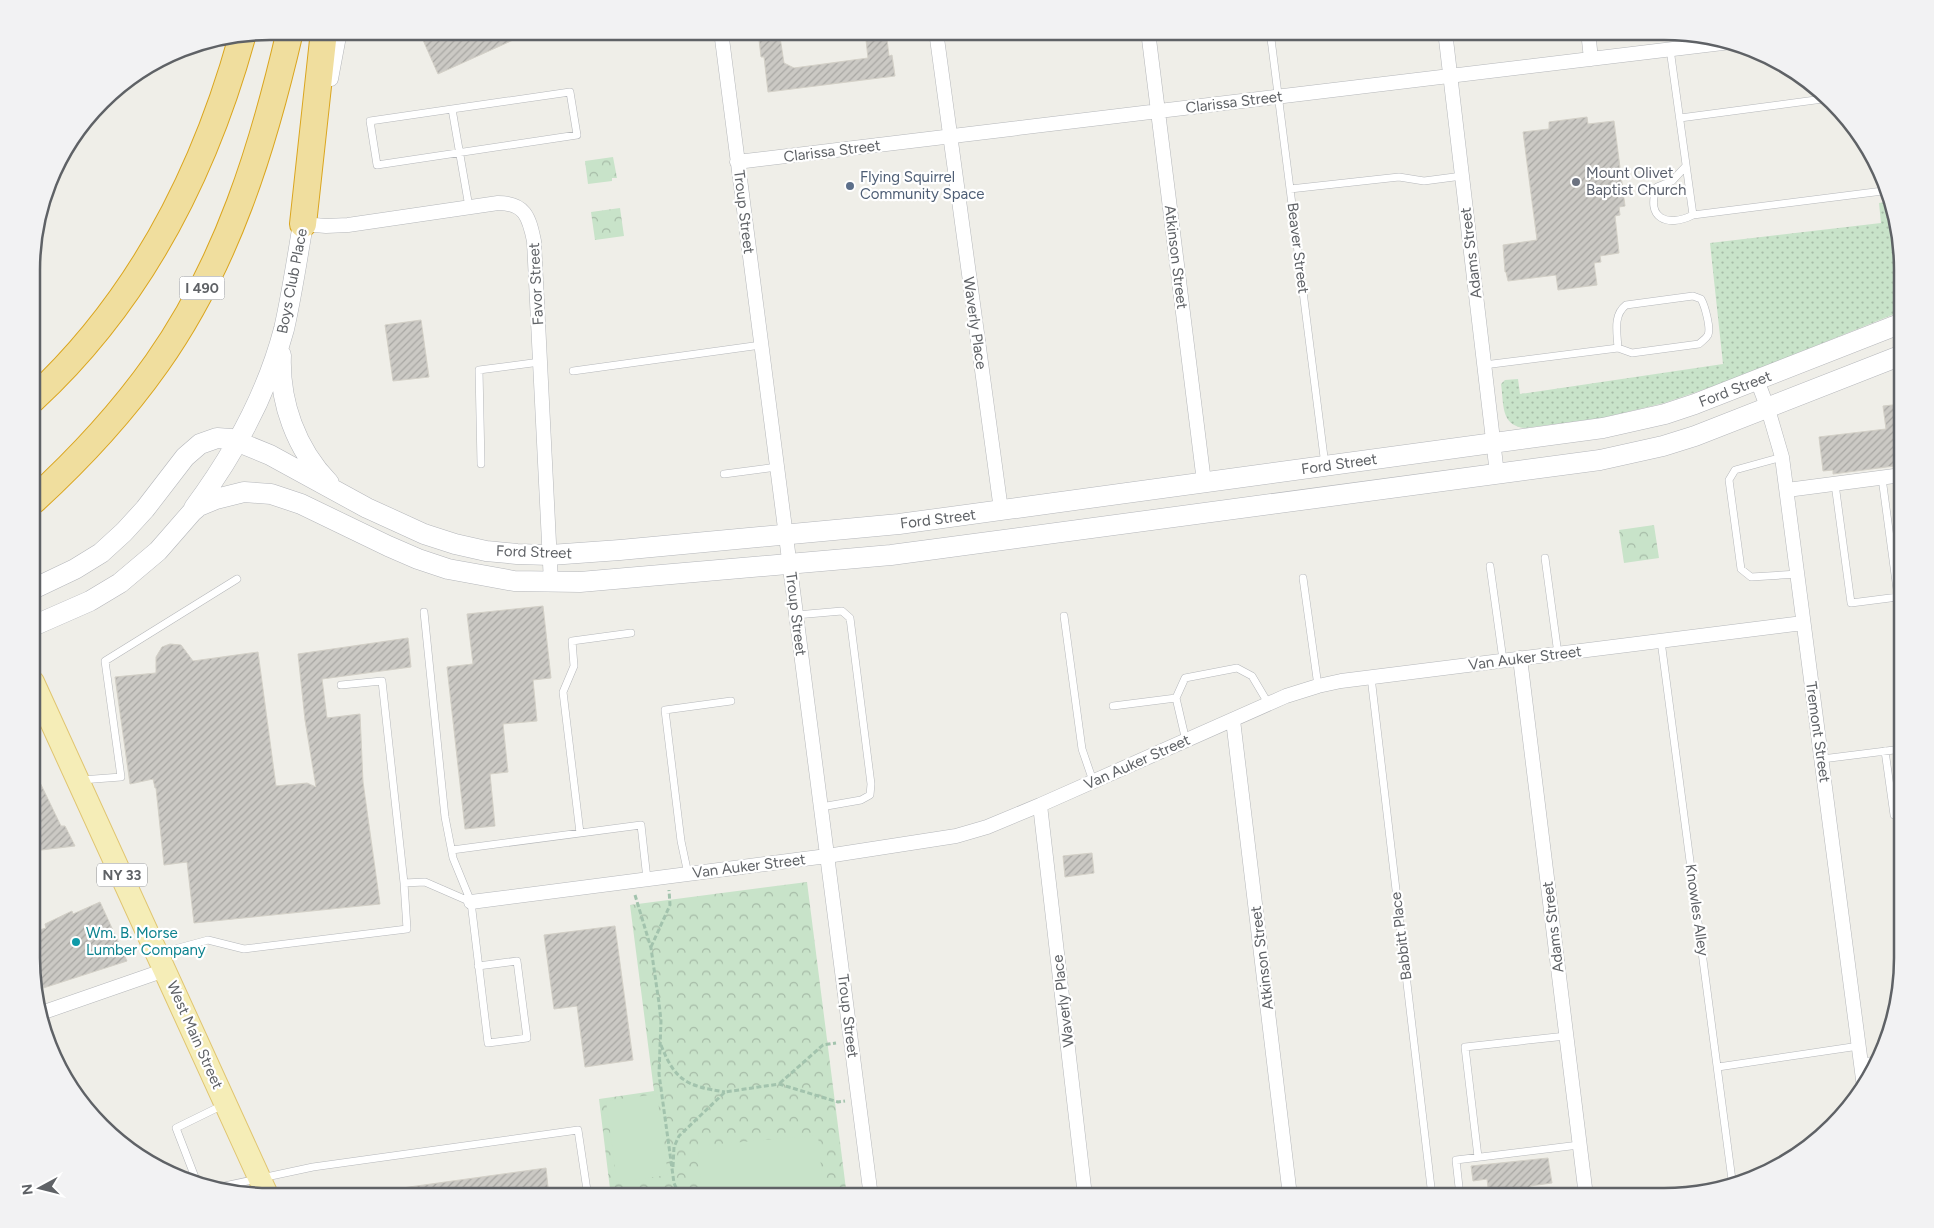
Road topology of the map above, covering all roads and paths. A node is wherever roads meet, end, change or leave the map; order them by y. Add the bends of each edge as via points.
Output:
1 (288, 40) edge
2 (323, 40) edge
3 (338, 40) edge
4 (721, 40) edge
5 (937, 40) edge
6 (1149, 40) edge
7 (1271, 40) edge
8 (1446, 40) edge
9 (1589, 40) edge
10 (241, 42) edge
11 (1708, 44) edge
12 (1670, 49) junction
13 (1591, 59) junction
14 (1450, 76) junction
15 (1278, 97) junction
16 (1819, 100) edge
17 (452, 109) junction
18 (1158, 111) junction
19 (1680, 118) junction
20 (949, 137) junction
21 (459, 153) junction
22 (737, 162) junction
23 (1686, 166) junction
24 (1462, 176) junction
25 (1290, 189) junction
26 (1880, 191) edge
27 (468, 207) junction
28 (1693, 215) junction
29 (303, 224) junction
30 (1894, 326) edge
31 (284, 329) junction
32 (761, 345) junction
33 (1618, 348) junction
34 (1894, 358) edge
35 (540, 362) junction
36 (1484, 365) junction
37 (574, 371) dead end
38 (1757, 380) junction
39 (40, 392) edge
40 (1768, 409) junction
41 (238, 442) junction
42 (1494, 443) junction
43 (1782, 457) junction
44 (481, 464) dead end
45 (1325, 466) junction
46 (777, 467) junction
47 (724, 474) dead end
48 (1497, 474) junction
49 (1894, 476) edge
50 (1882, 478) junction
51 (1204, 482) junction
52 (1835, 484) junction
53 (1787, 490) junction
54 (339, 493) junction
55 (40, 494) edge
56 (1001, 510) junction
57 (192, 512) junction
58 (786, 535) junction
59 (550, 555) junction
60 (1545, 558) dead end
61 (789, 564) junction
62 (1490, 566) dead end
63 (1894, 567) edge
64 (1798, 574) junction
65 (1304, 578) dead end
66 (237, 579) dead end
67 (551, 583) junction
68 (40, 585) edge
69 (1894, 598) edge
70 (424, 612) dead end
71 (796, 615) junction
72 (1064, 616) dead end
73 (40, 623) edge
74 (1803, 623) junction
75 (631, 633) dead end
76 (1661, 641) junction
77 (1558, 654) junction
78 (1520, 658) junction
79 (1502, 660) junction
80 (1371, 677) junction
81 (341, 685) dead end
82 (1318, 686) junction
83 (1176, 698) junction
84 (731, 701) dead end
85 (40, 702) edge
86 (1268, 703) junction
87 (1113, 706) dead end
88 (1233, 720) junction
89 (1186, 741) junction
90 (1894, 750) edge
91 (1885, 751) junction
92 (1822, 759) junction
93 (78, 780) junction
94 (1093, 781) junction
95 (1040, 805) junction
96 (821, 807) junction
97 (1894, 815) edge
98 (580, 833) junction
99 (452, 850) junction
100 (827, 856) junction
101 (688, 874) junction
102 (667, 877) junction
103 (641, 880) junction
104 (404, 883) junction
105 (471, 902) junction
106 (651, 948) junction
107 (161, 962) junction
108 (478, 966) junction
109 (46, 1011) edge
110 (1566, 1036) junction
111 (851, 1040) junction
112 (660, 1042) junction
113 (1859, 1046) junction
114 (1869, 1061) edge
115 (1861, 1062) junction
116 (1718, 1067) junction
117 (1862, 1074) edge
118 (779, 1084) junction
119 (725, 1092) junction
120 (858, 1099) junction
121 (226, 1104) junction
122 (1579, 1146) junction
123 (1478, 1157) junction
124 (194, 1175) edge
125 (673, 1175) junction
126 (1732, 1178) edge
127 (250, 1187) edge
128 (264, 1187) edge
129 (587, 1188) edge
130 (676, 1188) edge
131 (870, 1188) edge
132 (1084, 1188) edge
133 (1286, 1188) edge
134 (1431, 1188) edge
135 (1459, 1188) edge
136 (1585, 1188) edge

1 - 55 highway, I 490 via 266,127 246,188 192,307 158,362 119,413
2 - 29 highway
3 - 29 street, Boys Club Place
4 - 22 street, Troup Street
5 - 20 street, Waverly Place
6 - 18 street, Atkinson Street
7 - 15 lane, Beaver Street
8 - 14 street, Adams Street
9 - 13 street
10 - 39 highway via 202,156 156,247 102,325
11 - 12 street, Clarissa Street
12 - 13 street, Clarissa Street
12 - 19 lane
13 - 14 street, Clarissa Street
14 - 15 street, Clarissa Street
14 - 24 street, Adams Street
15 - 18 street, Clarissa Street
15 - 25 lane, Beaver Street
16 - 19 lane
17 - 21 lane
17 - 21 lane via 370,121 377,165
17 - 21 lane via 570,92 577,135
18 - 20 street, Clarissa Street
18 - 51 street, Atkinson Street
19 - 23 lane
20 - 22 street, Clarissa Street
20 - 56 street, Waverly Place
21 - 27 lane
22 - 32 street, Troup Street
23 - 28 lane
23 - 28 lane via 1672,181 1658,187 1653,199 1654,207 1665,220 1683,220
24 - 25 lane via 1424,181 1399,176
24 - 36 street, Adams Street
25 - 45 lane, Beaver Street
26 - 28 lane
27 - 29 street, Favor Street via 337,226
27 - 35 street, Favor Street via 508,203 524,212 531,226
29 - 31 main road, Boys Club Place
30 - 38 main road, Ford Street
31 - 41 main road, Boys Club Place via 265,384
31 - 54 main road via 280,368 290,420 319,471
32 - 37 lane
32 - 46 street, Troup Street
33 - 33 lane via 1632,353 1699,344 1709,333 1705,305 1693,296 1626,305 1620,309 1617,318
33 - 36 lane
34 - 40 main road, Ford Street
35 - 44 lane via 479,370
35 - 59 street, Favor Street
36 - 42 street, Adams Street
38 - 40 street, Tremont Street
38 - 42 main road, Ford Street via 1695,404 1634,422
40 - 43 street, Tremont Street
40 - 48 main road, Ford Street via 1695,436 1631,454
41 - 54 main road, Ford Street via 276,458
41 - 57 main road, Boys Club Place
41 - 68 main road, Ford Street via 217,438 193,449 124,532 88,561
42 - 45 main road, Ford Street
42 - 48 street, Adams Street
43 - 53 street, Tremont Street
43 - 64 lane via 1735,470 1729,480 1730,490 1741,570 1752,577
45 - 51 main road, Ford Street
46 - 47 lane
46 - 58 street, Troup Street
48 - 61 main road, Ford Street via 923,551
49 - 50 street
50 - 52 street
50 - 63 lane
51 - 56 main road, Ford Street
52 - 53 street
52 - 69 lane via 1851,603
53 - 64 street, Tremont Street
54 - 59 main road, Ford Street via 396,523 455,544 486,551
56 - 58 main road, Ford Street
57 - 67 main road, Ford Street via 234,494 271,494 448,569 514,581
57 - 73 main road, Ford Street via 158,552 120,583
58 - 59 main road, Ford Street
58 - 61 street, Troup Street
59 - 67 street, Favor Street
60 - 77 lane
61 - 67 main road, Ford Street
61 - 71 street, Troup Street
62 - 79 lane
64 - 74 street, Tremont Street
65 - 82 lane
66 - 93 lane via 105,661 121,777
70 - 99 lane via 445,817
71 - 96 street, Troup Street
71 - 96 lane via 842,611 850,618 870,795 861,800
72 - 94 lane via 1082,749
74 - 76 street, Van Auker Street
74 - 92 street, Tremont Street
75 - 98 lane via 572,641 574,666 563,692
76 - 77 street, Van Auker Street
76 - 116 lane, Knowles Alley
77 - 78 street, Van Auker Street
78 - 79 street, Van Auker Street
78 - 110 street, Adams Street
79 - 80 street, Van Auker Street
80 - 82 street, Van Auker Street
80 - 134 lane, Babbitt Place
81 - 104 lane via 382,681
82 - 86 street, Van Auker Street
83 - 86 lane via 1185,678 1236,668 1252,676
83 - 87 lane
83 - 89 lane
84 - 101 lane via 665,710
85 - 93 main road, West Main Street / NY 33
86 - 88 street, Van Auker Street
88 - 89 street, Van Auker Street
88 - 133 street, Atkinson Street
89 - 94 street, Van Auker Street
90 - 91 lane
91 - 92 lane
91 - 97 lane
92 - 113 street, Tremont Street
93 - 107 main road, West Main Street / NY 33
94 - 95 street, Van Auker Street
95 - 100 street, Van Auker Street via 956,836
95 - 132 street, Waverly Place
96 - 100 street, Troup Street
98 - 99 lane
98 - 103 lane via 641,825
99 - 105 lane
100 - 101 street, Van Auker Street
100 - 111 street, Troup Street
101 - 102 street, Van Auker Street
102 - 103 street, Van Auker Street
102 - 106 path via 670,905
103 - 105 street, Van Auker Street
103 - 106 path via 636,900
104 - 105 lane via 426,882
104 - 107 lane via 407,929 244,949 208,940
105 - 108 lane
106 - 112 path via 660,1012
107 - 109 street
107 - 121 main road, West Main Street / NY 33
108 - 108 lane via 488,1043 527,1038 517,960
110 - 122 street, Adams Street
110 - 123 lane via 1465,1047
111 - 118 path via 823,1045
111 - 120 street, Troup Street
112 - 119 path via 669,1065 678,1076 690,1084
112 - 125 path via 660,1074
113 - 115 street, Tremont Street
113 - 116 lane
114 - 115 lane
115 - 117 street, Tremont Street
116 - 126 lane, Knowles Alley
118 - 119 path
118 - 120 path via 838,1102
119 - 125 path via 679,1136 674,1147
120 - 131 street, Troup Street
121 - 124 lane via 176,1128
121 - 128 main road, West Main Street / NY 33
122 - 123 lane
122 - 136 street, Adams Street
123 - 135 lane via 1456,1160
125 - 130 path
127 - 128 lane
128 - 129 lane via 313,1167 578,1130

